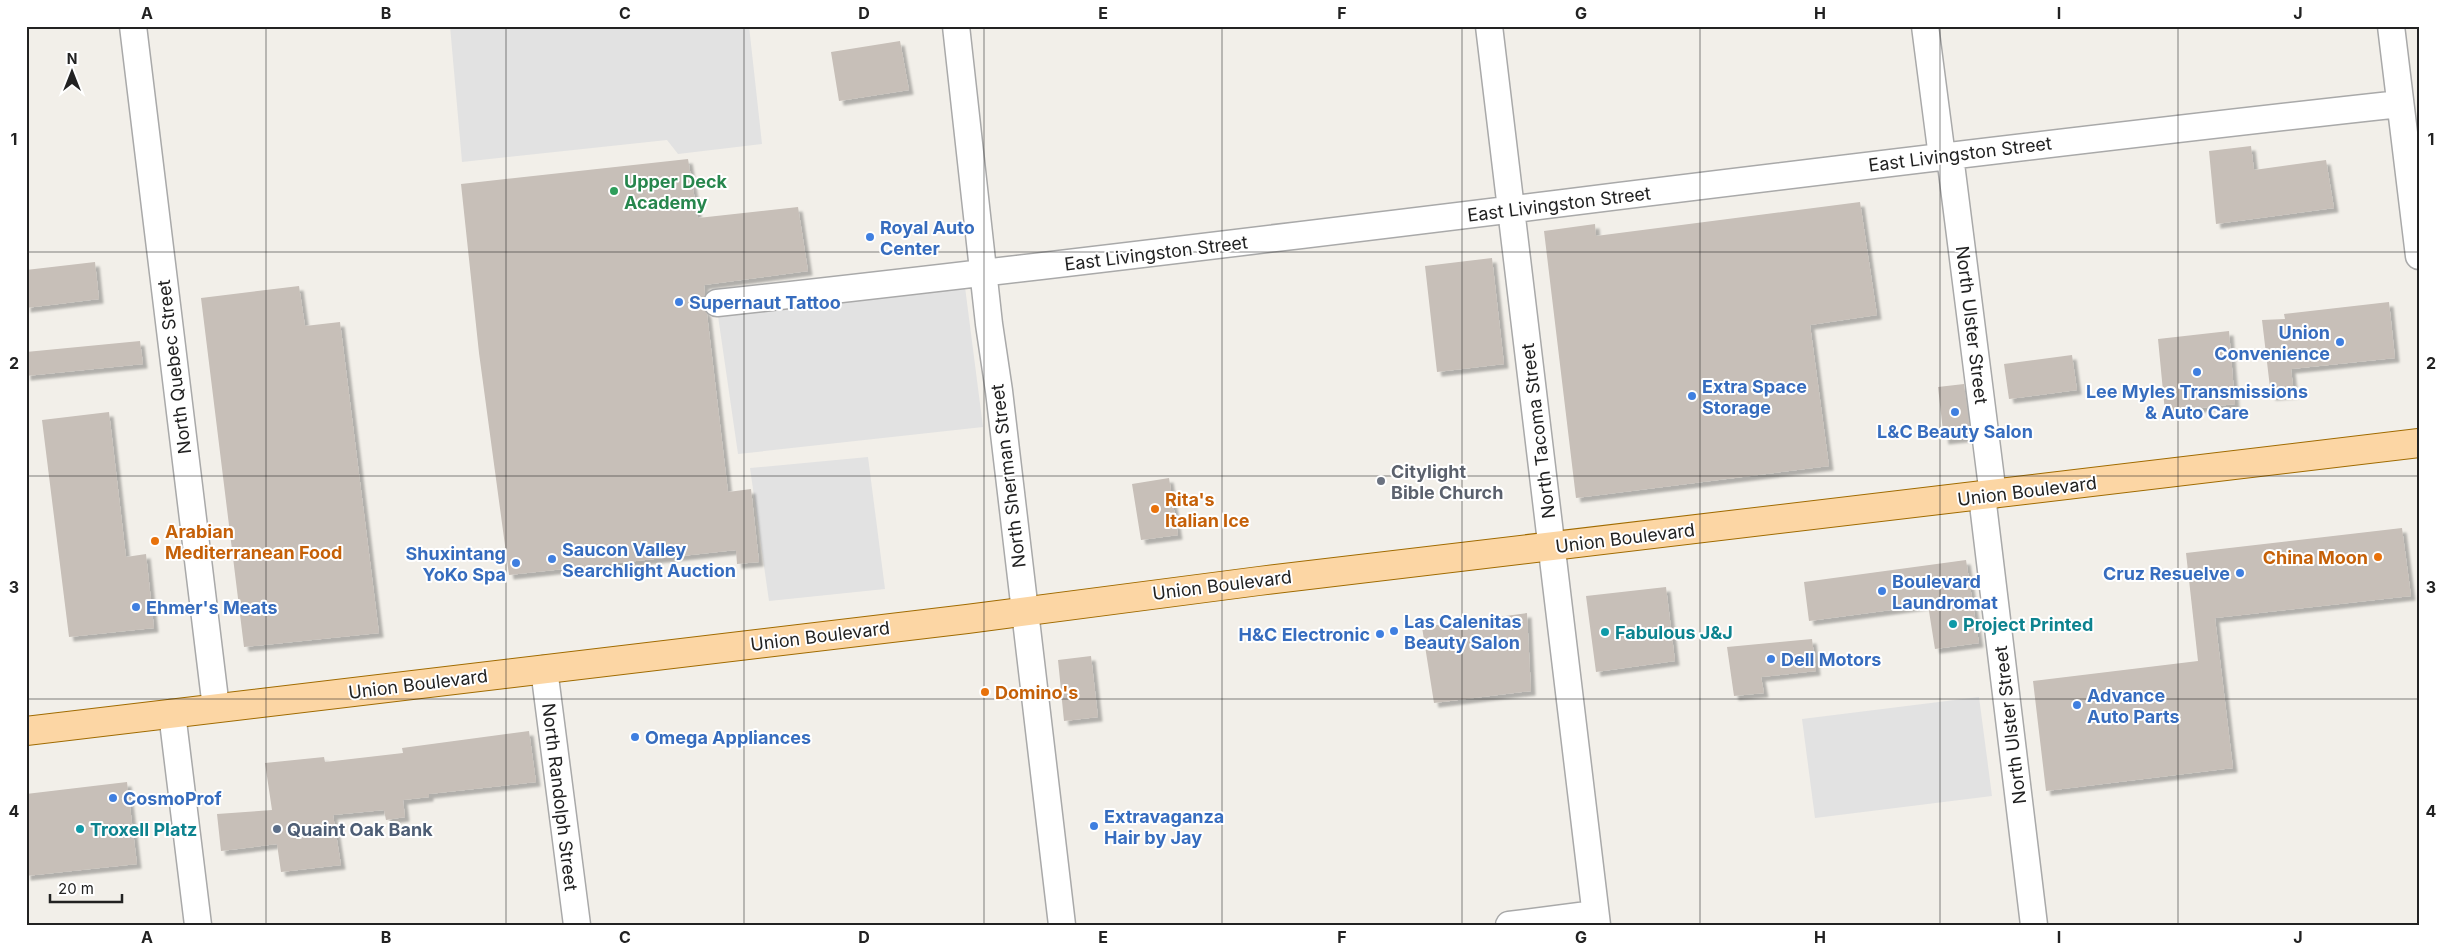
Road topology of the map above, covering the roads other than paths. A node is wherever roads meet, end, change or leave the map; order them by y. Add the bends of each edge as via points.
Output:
1 (133, 26) edge
2 (956, 26) edge
3 (1489, 26) edge
4 (1926, 26) edge
5 (2391, 26) edge
6 (2400, 104) junction
7 (1946, 156) junction
8 (1511, 210) junction
9 (2419, 256) edge
10 (985, 273) junction
11 (717, 303) dead end
12 (2419, 443) edge
13 (1987, 496) junction
14 (1552, 547) junction
15 (1024, 610) junction
16 (544, 669) junction
17 (216, 708) junction
18 (172, 713) junction
19 (26, 731) edge
20 (1596, 920) edge
21 (198, 925) edge
22 (576, 925) edge
23 (1062, 925) edge
24 (1509, 925) edge
25 (2034, 925) edge

1 - 17 street, North Quebec Street
2 - 10 street, North Sherman Street
3 - 8 street, North Tacoma Street
4 - 7 street, North Ulster Street
5 - 6 street
6 - 7 street, East Livingston Street
6 - 9 street
7 - 8 street, East Livingston Street
7 - 13 street, North Ulster Street
8 - 10 street, East Livingston Street
8 - 14 street, North Tacoma Street
10 - 11 street, East Livingston Street
10 - 15 street, North Sherman Street
12 - 13 main road, Union Boulevard
13 - 14 main road, Union Boulevard
13 - 25 street, North Ulster Street
14 - 15 main road, Union Boulevard
14 - 20 street, North Tacoma Street
15 - 16 main road, Union Boulevard
15 - 23 street, North Sherman Street
16 - 17 main road, Union Boulevard
16 - 22 street, North Randolph Street
17 - 18 main road, Union Boulevard
18 - 19 main road, Union Boulevard
18 - 21 street
20 - 24 street

